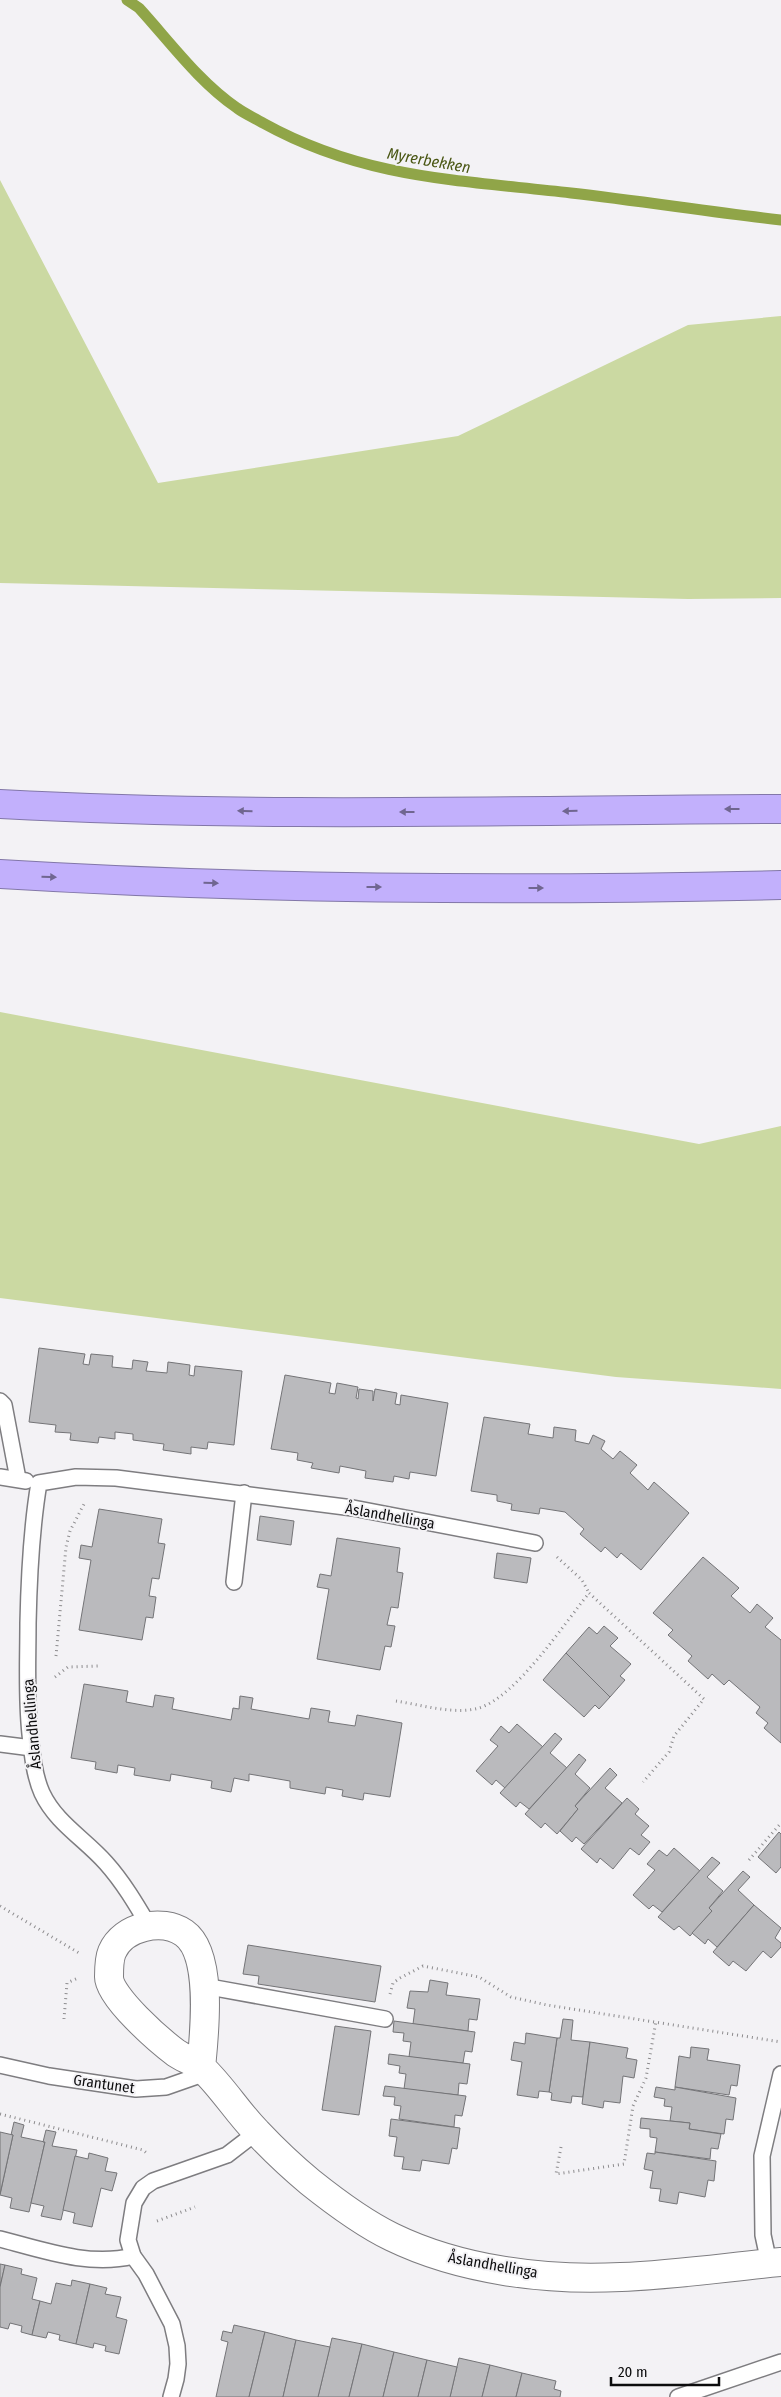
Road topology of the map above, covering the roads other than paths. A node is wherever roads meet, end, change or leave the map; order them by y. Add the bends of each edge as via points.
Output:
1 (0, 804) edge
2 (781, 809) edge
3 (0, 874) edge
4 (781, 885) edge
5 (0, 1401) edge
6 (0, 1477) edge
7 (18, 1479) junction
8 (38, 1483) junction
9 (244, 1493) junction
10 (535, 1543) road end
11 (234, 1582) dead end
12 (0, 1744) edge
13 (32, 1748) junction
14 (149, 1926) junction
15 (204, 1986) junction
16 (385, 2019) road end
17 (0, 2065) edge
18 (204, 2070) junction
19 (781, 2074) edge
20 (257, 2132) junction
21 (0, 2239) edge
22 (133, 2256) junction
23 (775, 2263) edge
24 (781, 2362) edge
25 (171, 2397) edge
26 (678, 2397) edge

2 -> 1 highway via 503,813 193,810
3 -> 4 highway via 344,887
5 - 7 lane via 4,1405
6 - 7 lane, Åslandhellinga
7 - 8 lane, Åslandhellinga
8 - 9 lane, Åslandhellinga via 103,1477
8 - 13 lane, Åslandhellinga via 29,1566 28,1711
9 - 10 lane, Åslandhellinga via 415,1518 472,1533
9 - 11 lane
12 - 13 lane
13 - 14 lane, Åslandhellinga via 42,1793 54,1812 106,1862 130,1893
14 - 15 street via 166,1926 186,1934 198,1953
14 - 18 street, Åslandhellinga via 137,1929 120,1940 112,1951 109,1983 120,2000 176,2053
15 - 16 lane
15 - 18 street
17 - 18 lane, Grantunet via 136,2089 166,2087
18 - 20 street, Åslandhellinga
19 - 23 lane, Åslandhellinga via 762,2156 763,2235
20 - 22 lane via 227,2155 153,2181 143,2188 134,2203 130,2225 128,2240
20 - 23 street, Åslandhellinga via 308,2180 352,2213 392,2237 443,2257 502,2270 563,2277 620,2277
21 - 22 lane via 71,2257 119,2260
22 - 25 lane via 172,2324 178,2364
24 - 26 lane

